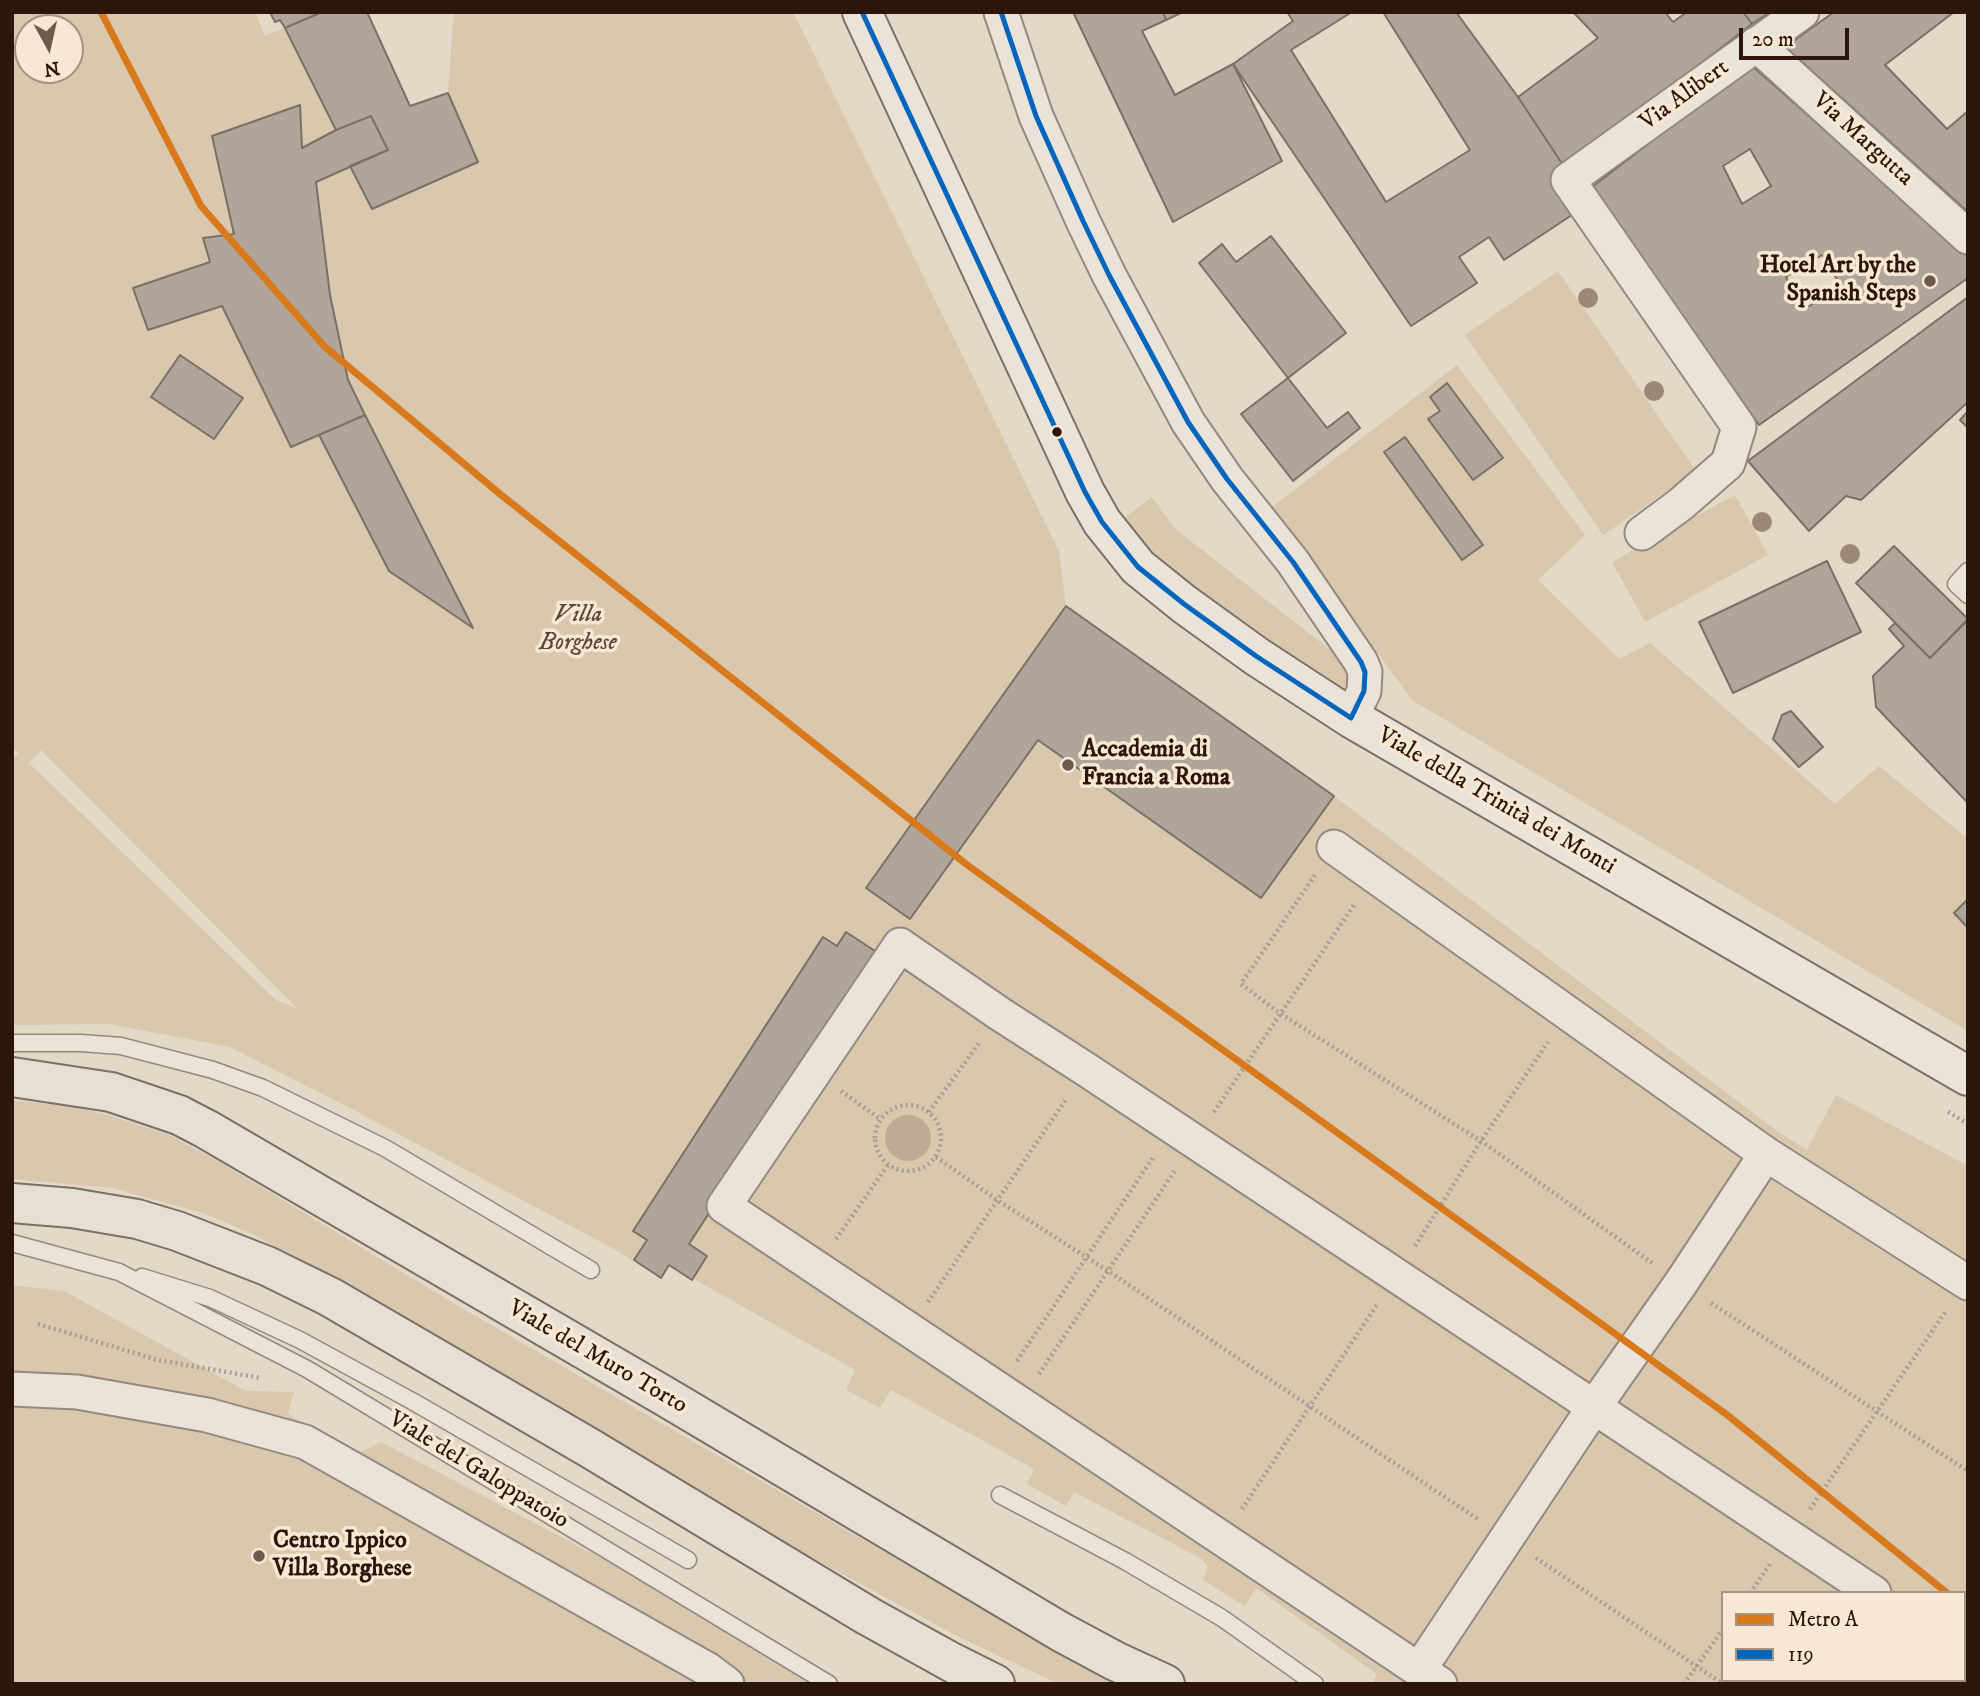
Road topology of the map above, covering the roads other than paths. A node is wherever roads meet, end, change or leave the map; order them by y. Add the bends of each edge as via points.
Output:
1 (862, 12) edge
2 (1001, 12) edge
3 (1802, 12) edge
4 (1756, 44) junction
5 (1968, 237) edge
6 (1642, 533) dead end
7 (1968, 571) edge
8 (1968, 595) edge
9 (1350, 718) junction
10 (1334, 847) road end
11 (12, 1043) edge
12 (1968, 1076) edge
13 (12, 1077) edge
14 (1766, 1154) junction
15 (12, 1203) edge
16 (12, 1243) edge
17 (591, 1270) dead end
18 (119, 1272) junction
19 (1967, 1282) edge
20 (12, 1389) edge
21 (1594, 1407) junction
22 (1000, 1495) dead end
23 (688, 1560) dead end
24 (1871, 1591) edge
25 (1429, 1677) edge
26 (727, 1684) edge
27 (829, 1684) edge
28 (995, 1684) edge
29 (1165, 1684) edge
30 (1315, 1684) edge

1 - 9 street, Viale della Trinità dei Monti via 1102,522 1138,567 1184,604
2 - 9 street via 1036,116 1083,221 1188,422 1361,662 1364,691
3 - 4 street, Via Alibert
4 - 5 street, Via Margutta
4 - 6 street, Via Alibert via 1568,180 1739,427 1728,463
7 - 8 lane via 1956,584
9 - 12 street, Viale della Trinità dei Monti
10 - 14 street
11 - 17 lane via 121,1046 263,1088 385,1148
13 - 29 main road, Viale del Muro Torto via 111,1092 206,1129 1061,1632
14 - 19 street
14 - 21 street
15 - 28 main road via 137,1219 267,1266 330,1297 881,1623
16 - 18 lane, Viale del Galoppatoio
18 - 23 lane, Viale del Galoppatoio via 190,1290 300,1340
18 - 27 lane, Viale del Galoppatoio via 307,1368
20 - 26 street via 76,1392 207,1415 305,1443 708,1669
21 - 24 street
21 - 25 street via 1506,1538
21 - 25 street via 900,945 724,1206
22 - 30 lane via 1222,1618

